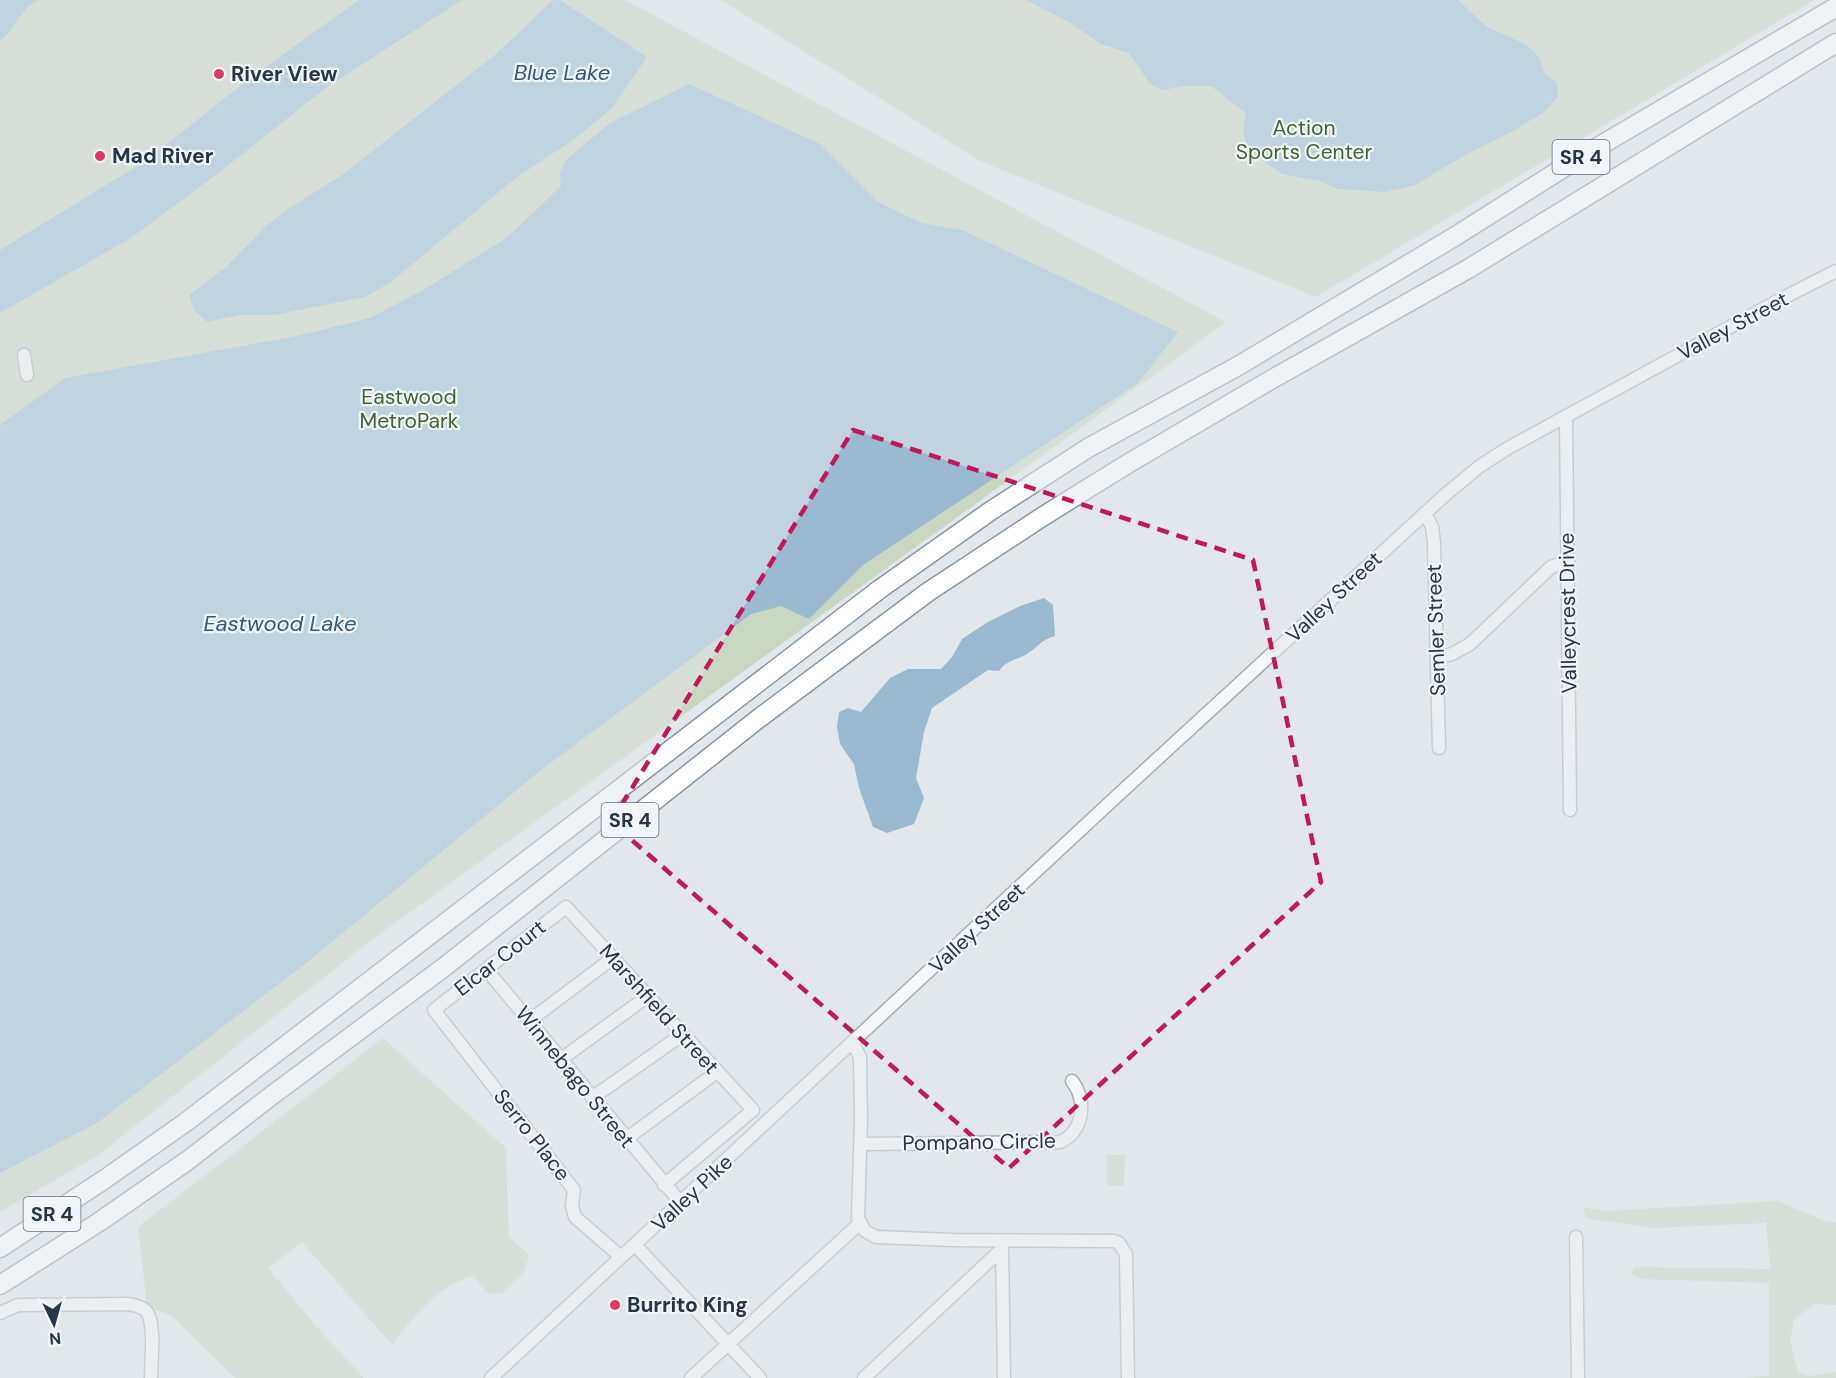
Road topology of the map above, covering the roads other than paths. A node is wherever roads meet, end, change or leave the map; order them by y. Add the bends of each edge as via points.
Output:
1 (1836, 7) edge
2 (1836, 43) edge
3 (1836, 271) edge
4 (24, 355) dead end
5 (27, 375) dead end
6 (1566, 416) junction
7 (1425, 513) junction
8 (1568, 561) junction
9 (1437, 658) junction
10 (1439, 748) dead end
11 (1570, 810) dead end
12 (566, 907) joint
13 (613, 958) junction
14 (486, 969) junction
15 (648, 996) junction
16 (892, 1007) joint
17 (434, 1010) joint
18 (528, 1021) junction
19 (683, 1034) junction
20 (853, 1043) junction
21 (560, 1060) junction
22 (717, 1072) junction
23 (1072, 1080) dead end
24 (592, 1098) junction
25 (626, 1139) junction
26 (861, 1144) junction
27 (664, 1185) junction
28 (681, 1203) junction
29 (859, 1224) junction
30 (1576, 1237) dead end
31 (635, 1245) junction
32 (1002, 1245) junction
33 (0, 1248) edge
34 (621, 1257) junction
35 (0, 1285) edge
36 (0, 1312) edge
37 (728, 1344) junction
38 (151, 1378) edge
39 (491, 1378) edge
40 (691, 1378) edge
41 (760, 1378) edge
42 (864, 1378) edge
43 (1004, 1378) edge
44 (1128, 1378) edge
45 (1578, 1378) edge

1 - 33 highway, SR 4 via 1238,366 1088,448 992,510 880,589 186,1122
2 - 35 highway, SR 4 via 1468,269 1129,463 928,592 187,1161
3 - 6 street, Valley Street
4 - 5 street
6 - 7 street, Valley Street via 1497,454
6 - 8 street, Valleycrest Drive
7 - 9 street, Semler Street via 1434,543
7 - 16 street, Valley Street
8 - 9 street via 1551,567 1470,644
8 - 11 street, Valleycrest Drive
9 - 10 street, Semler Street
12 - 13 street, Marshfield Street
12 - 14 street, Elcar Court
13 - 15 street, Marshfield Street
13 - 18 street
14 - 17 street, Elcar Court
14 - 18 street, Winnebago Street
15 - 19 street, Marshfield Street
15 - 21 street
16 - 20 street, Valley Pike
17 - 34 street, Serro Place via 574,1190 575,1217
18 - 21 street, Winnebago Street
19 - 22 street, Marshfield Street
19 - 24 street
20 - 26 street via 860,1057
20 - 28 street, Valley Pike
21 - 24 street, Winnebago Street
22 - 25 street
22 - 27 street, Marshfield Street via 753,1110
23 - 26 street, Pompano Circle via 1079,1094 1080,1120 1072,1136 1060,1142
24 - 25 street, Winnebago Street
25 - 27 street, Winnebago Street
26 - 29 street
27 - 28 street, Winnebago Street
28 - 31 street, Valley Pike
29 - 32 street via 876,1237
29 - 37 street
30 - 45 street
31 - 34 street, Valley Pike
31 - 37 street
32 - 42 street
32 - 43 street
32 - 44 street via 1119,1243 1126,1254
34 - 39 street, Valley Pike
36 - 38 street via 18,1305 128,1304 142,1308 152,1323
37 - 40 street
37 - 41 street

